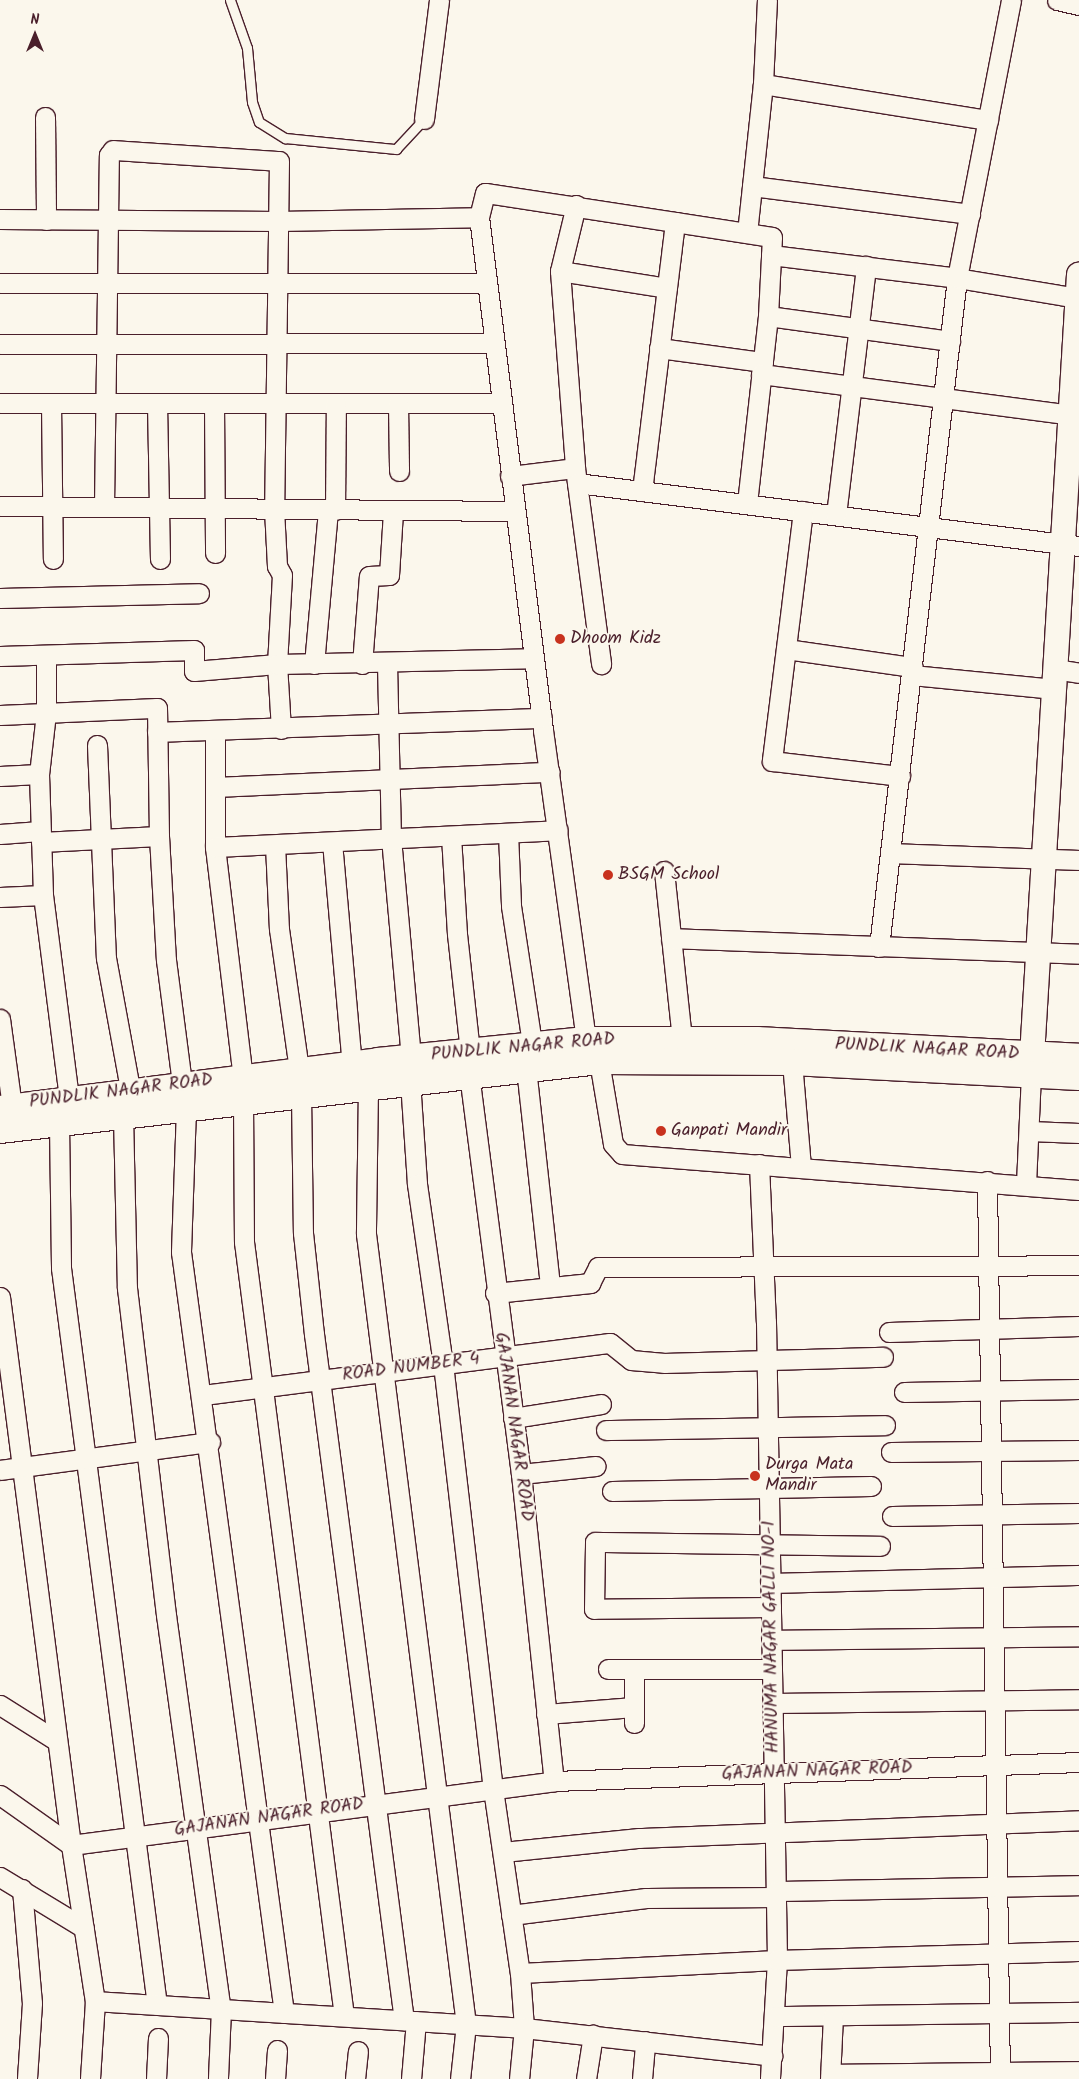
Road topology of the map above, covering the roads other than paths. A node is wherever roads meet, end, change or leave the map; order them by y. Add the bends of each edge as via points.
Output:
1 (230, 0) edge
2 (439, 0) edge
3 (767, 0) edge
4 (1011, 0) edge
5 (1057, 0) edge
6 (1079, 5) edge
7 (763, 84) junction
8 (45, 117) dead end
9 (424, 119) joint
10 (988, 120) junction
11 (752, 186) junction
12 (576, 205) junction
13 (970, 214) junction
14 (479, 217) junction
15 (0, 219) edge
16 (108, 219) junction
17 (46, 220) junction
18 (278, 220) junction
19 (675, 222) junction
20 (747, 233) junction
21 (771, 254) junction
22 (866, 266) junction
23 (560, 271) junction
24 (1079, 274) edge
25 (957, 278) junction
26 (0, 282) edge
27 (277, 283) junction
28 (487, 283) junction
29 (107, 284) junction
30 (667, 288) junction
31 (1078, 298) junction
32 (768, 316) junction
33 (858, 328) junction
34 (950, 341) junction
35 (106, 343) junction
36 (494, 343) junction
37 (0, 344) edge
38 (278, 344) junction
39 (659, 348) junction
40 (762, 368) junction
41 (851, 387) junction
42 (1076, 388) edge
43 (944, 400) junction
44 (0, 403) edge
45 (51, 403) junction
46 (106, 403) junction
47 (158, 403) junction
48 (214, 403) junction
49 (276, 403) junction
50 (502, 403) junction
51 (336, 404) junction
52 (398, 404) junction
53 (1071, 415) junction
54 (399, 472) dead end
55 (576, 475) junction
56 (510, 476) junction
57 (642, 491) junction
58 (747, 504) junction
59 (0, 506) edge
60 (52, 506) junction
61 (104, 506) junction
62 (159, 507) junction
63 (215, 508) junction
64 (274, 509) junction
65 (332, 510) junction
66 (515, 511) junction
67 (803, 511) junction
68 (393, 512) junction
69 (836, 515) junction
70 (930, 527) junction
71 (1071, 545) edge
72 (215, 554) dead end
73 (160, 558) dead end
74 (53, 559) dead end
75 (199, 593) dead end
76 (0, 598) edge
77 (786, 649) junction
78 (46, 655) junction
79 (0, 656) edge
80 (534, 658) junction
81 (387, 663) junction
82 (277, 664) junction
83 (314, 664) junction
84 (362, 664) junction
85 (601, 664) dead end
86 (912, 671) junction
87 (1079, 673) edge
88 (1055, 679) junction
89 (46, 713) junction
90 (0, 715) edge
91 (542, 718) junction
92 (389, 724) junction
93 (281, 728) junction
94 (215, 730) junction
95 (157, 732) junction
96 (97, 745) dead end
97 (550, 772) junction
98 (39, 774) junction
99 (0, 776) edge
100 (900, 776) junction
101 (392, 779) junction
102 (215, 787) junction
103 (558, 830) junction
104 (508, 833) junction
105 (0, 834) edge
106 (158, 836) junction
107 (452, 836) junction
108 (41, 837) junction
109 (391, 838) junction
110 (102, 839) junction
111 (332, 842) junction
112 (275, 845) junction
113 (215, 847) junction
114 (891, 853) junction
115 (1044, 859) junction
116 (1079, 860) edge
117 (664, 871) dead end
118 (43, 895) junction
119 (0, 897) edge
120 (671, 938) junction
121 (880, 947) junction
122 (1038, 953) junction
123 (1079, 954) edge
124 (0, 1019) edge
125 (682, 1040) junction
126 (592, 1051) junction
127 (529, 1056) junction
128 (1079, 1057) edge
129 (469, 1062) junction
130 (792, 1062) junction
131 (352, 1064) junction
132 (1032, 1065) junction
133 (411, 1069) junction
134 (1079, 1076) edge
135 (300, 1082) junction
136 (368, 1086) junction
137 (243, 1089) junction
138 (184, 1096) junction
139 (69, 1098) junction
140 (129, 1107) junction
141 (6, 1108) edge
142 (59, 1123) junction
143 (0, 1130) edge
144 (1029, 1131) junction
145 (1079, 1133) edge
146 (759, 1164) junction
147 (800, 1167) junction
148 (987, 1181) junction
149 (1026, 1184) junction
150 (1079, 1190) edge
151 (1079, 1265) edge
152 (989, 1266) junction
153 (764, 1268) junction
154 (550, 1287) junction
155 (495, 1293) junction
156 (0, 1297) edge
157 (1079, 1326) edge
158 (990, 1329) junction
159 (889, 1332) dead end
160 (504, 1356) junction
161 (883, 1357) dead end
162 (766, 1360) junction
163 (443, 1364) junction
164 (384, 1372) junction
165 (320, 1380) junction
166 (261, 1388) junction
167 (1079, 1389) edge
168 (904, 1392) dead end
169 (992, 1392) junction
170 (203, 1395) junction
171 (601, 1404) dead end
172 (513, 1418) junction
173 (885, 1424) dead end
174 (768, 1426) junction
175 (606, 1430) dead end
176 (210, 1442) junction
177 (147, 1450) junction
178 (1079, 1450) edge
179 (891, 1452) dead end
180 (992, 1452) junction
181 (88, 1458) junction
182 (596, 1466) dead end
183 (22, 1467) junction
184 (0, 1470) edge
185 (521, 1474) junction
186 (871, 1486) dead end
187 (769, 1487) junction
188 (612, 1491) dead end
189 (1079, 1513) edge
190 (993, 1515) junction
191 (892, 1516) dead end
192 (770, 1544) junction
193 (880, 1546) dead end
194 (1079, 1575) edge
195 (994, 1578) junction
196 (770, 1583) junction
197 (771, 1607) junction
198 (1079, 1636) edge
199 (995, 1638) junction
200 (771, 1640) junction
201 (608, 1669) dead end
202 (634, 1669) junction
203 (772, 1669) junction
204 (1079, 1699) edge
205 (996, 1702) junction
206 (773, 1703) junction
207 (0, 1705) edge
208 (546, 1714) junction
209 (57, 1741) junction
210 (1079, 1762) edge
211 (996, 1764) junction
212 (774, 1774) junction
213 (554, 1781) junction
214 (493, 1789) junction
215 (0, 1795) edge
216 (438, 1796) junction
217 (376, 1804) junction
218 (315, 1812) junction
219 (257, 1820) junction
220 (1079, 1820) edge
221 (997, 1823) junction
222 (194, 1829) junction
223 (775, 1832) junction
224 (136, 1836) junction
225 (70, 1846) junction
226 (503, 1852) junction
227 (0, 1877) edge
228 (1079, 1885) edge
229 (998, 1887) junction
230 (22, 1889) junction
231 (776, 1894) junction
232 (511, 1915) junction
233 (84, 1928) junction
234 (1079, 1951) edge
235 (999, 1952) junction
236 (777, 1960) junction
237 (520, 1973) junction
238 (95, 2001) junction
239 (157, 2005) junction
240 (221, 2009) junction
241 (1079, 2012) edge
242 (284, 2013) junction
243 (1000, 2014) junction
244 (344, 2016) junction
245 (776, 2016) junction
246 (833, 2016) junction
247 (410, 2020) junction
248 (466, 2024) junction
249 (524, 2028) junction
250 (593, 2035) junction
251 (158, 2038) dead end
252 (645, 2041) junction
253 (277, 2050) dead end
254 (358, 2051) dead end
255 (772, 2056) junction
256 (1079, 2071) edge
257 (1000, 2073) junction
258 (831, 2076) edge
259 (27, 2079) edge
260 (90, 2079) edge
261 (156, 2079) edge
262 (218, 2079) edge
263 (275, 2079) edge
264 (355, 2079) edge
265 (411, 2079) edge
266 (460, 2079) edge
267 (519, 2079) edge
268 (586, 2079) edge
269 (642, 2079) edge
270 (770, 2079) edge

1 - 9 lane via 246,48 252,102 259,122 285,138 396,150
2 - 9 street
3 - 7 street
4 - 10 street
5 - 6 street
7 - 10 street
7 - 11 street
8 - 17 street
10 - 13 street
11 - 13 street
11 - 20 street
12 - 14 street via 485,193
12 - 19 street
12 - 23 street
13 - 25 street
14 - 18 street
14 - 28 street
15 - 17 street
16 - 17 street
16 - 18 street
16 - 18 street via 109,155 113,150 279,161
16 - 29 street
18 - 27 street
19 - 20 street
19 - 30 street
20 - 21 street via 772,237
21 - 22 street
21 - 32 street
22 - 25 street
22 - 33 street
23 - 30 street
23 - 55 street
24 - 31 street
25 - 31 street
25 - 34 street
26 - 29 street
27 - 28 street
27 - 29 street
27 - 38 street
28 - 36 street
29 - 35 street
30 - 39 street
31 - 42 street
32 - 33 street
32 - 40 street
33 - 34 street
33 - 41 street
34 - 43 street
35 - 37 street
35 - 38 street
35 - 46 street
36 - 38 street
36 - 50 street
38 - 49 street
39 - 40 street
39 - 57 street
40 - 41 street
40 - 58 street
41 - 43 street
41 - 69 street
42 - 53 street
43 - 53 street
43 - 70 street
44 - 45 street
45 - 46 street
45 - 60 street
46 - 47 street
46 - 61 street
47 - 48 street
47 - 62 street
48 - 49 street
48 - 63 street
49 - 51 street
49 - 64 street
50 - 52 street
50 - 56 street
51 - 52 street
51 - 65 street
52 - 54 street
53 - 71 street
55 - 56 street
55 - 57 street
55 - 85 street
56 - 66 street
57 - 58 street
58 - 67 street
59 - 60 street
60 - 61 street
60 - 74 street
61 - 62 street
62 - 63 street
62 - 73 street
63 - 64 street
63 - 72 street
64 - 65 street
64 - 82 street via 277,566 282,575
65 - 68 street
65 - 83 street
66 - 68 street
66 - 80 street
67 - 69 street
67 - 77 street
68 - 84 street via 389,575 369,576
69 - 70 street
70 - 71 street
70 - 86 street
71 - 88 street
75 - 76 street
77 - 86 street
77 - 100 street via 772,761
78 - 79 street
78 - 82 street via 194,650 194,671
78 - 89 street
80 - 81 street
80 - 91 street
81 - 84 street
81 - 92 street
82 - 83 street
82 - 93 street
83 - 84 street
86 - 88 street
86 - 100 street
87 - 88 street
88 - 115 street
89 - 90 street
89 - 95 street via 157,708
89 - 98 street
91 - 92 street
91 - 97 street
92 - 93 street
92 - 101 street
93 - 94 street
94 - 95 street
94 - 102 street
95 - 106 street
96 - 110 street
97 - 101 street
97 - 103 street
98 - 99 street
98 - 108 street
100 - 114 street
101 - 102 street
101 - 109 street
102 - 113 street
103 - 104 street
103 - 126 street
104 - 107 street
104 - 127 street via 511,906
105 - 108 street
106 - 110 street
106 - 138 street via 166,960
107 - 109 street
107 - 129 street, GAJANAN NAGAR ROAD
108 - 110 street
108 - 118 street
109 - 111 street
109 - 133 street
110 - 140 street via 106,958
111 - 112 street
111 - 131 street
112 - 113 street
112 - 135 street via 279,929
113 - 137 street
114 - 115 street
114 - 121 street
115 - 116 street
115 - 122 street
117 - 120 street
118 - 119 street
118 - 139 street
120 - 121 street
120 - 125 street
121 - 122 street
122 - 123 street
122 - 132 street
124 - 141 street
125 - 126 main road, PUNDLIK NAGAR ROAD
125 - 132 main road, PUNDLIK NAGAR ROAD via 758,1040
126 - 127 main road, PUNDLIK NAGAR ROAD
126 - 130 main road, PUNDLIK NAGAR ROAD
126 - 146 street via 613,1144 622,1154
127 - 129 main road, PUNDLIK NAGAR ROAD
127 - 154 street
128 - 132 main road, PUNDLIK NAGAR ROAD
129 - 133 main road, PUNDLIK NAGAR ROAD
129 - 155 street, GAJANAN NAGAR ROAD
130 - 132 main road, PUNDLIK NAGAR ROAD
130 - 147 street
131 - 133 main road, PUNDLIK NAGAR ROAD
131 - 135 main road, PUNDLIK NAGAR ROAD
132 - 134 main road, PUNDLIK NAGAR ROAD
132 - 144 street
133 - 136 main road, PUNDLIK NAGAR ROAD
133 - 163 street via 418,1184
135 - 136 main road, PUNDLIK NAGAR ROAD
135 - 137 main road, PUNDLIK NAGAR ROAD
135 - 165 street via 303,1233
136 - 164 street via 366,1234
137 - 138 main road, PUNDLIK NAGAR ROAD
137 - 166 street via 244,1242
138 - 140 main road, PUNDLIK NAGAR ROAD
138 - 170 street via 181,1252
139 - 140 main road, PUNDLIK NAGAR ROAD
139 - 141 main road, PUNDLIK NAGAR ROAD
140 - 142 main road, PUNDLIK NAGAR ROAD
140 - 177 street via 127,1288
142 - 143 main road, PUNDLIK NAGAR ROAD
142 - 181 street via 62,1268
144 - 145 street
144 - 149 street
146 - 147 street
146 - 153 street, HANUMA NAGAR GALLI NO-1
147 - 148 street
148 - 149 street
148 - 152 street
149 - 150 street
151 - 152 street
152 - 153 street
152 - 158 street
153 - 154 street via 598,1267 590,1283
153 - 162 street, HANUMA NAGAR GALLI NO-1
154 - 155 street
155 - 160 street, GAJANAN NAGAR ROAD
156 - 183 street
157 - 158 street
158 - 159 street
158 - 169 street
160 - 162 street, ROAD NUMBER 4 via 610,1343 631,1360
160 - 163 street, ROAD NUMBER 4
160 - 172 street, GAJANAN NAGAR ROAD
161 - 162 street, ROAD NUMBER 4
162 - 174 street, HANUMA NAGAR GALLI NO-1
163 - 164 street, ROAD NUMBER 4
163 - 214 street
164 - 165 street, ROAD NUMBER 4
164 - 216 street
165 - 166 street, ROAD NUMBER 4
165 - 217 street
166 - 170 street, ROAD NUMBER 4
166 - 218 street
167 - 169 street
168 - 169 street
169 - 180 street
170 - 176 street
171 - 172 street
172 - 185 street, GAJANAN NAGAR ROAD
173 - 174 street
174 - 175 street
174 - 187 street, HANUMA NAGAR GALLI NO-1
176 - 177 street
176 - 219 street
177 - 181 street
177 - 222 street
178 - 180 street
179 - 180 street
180 - 190 street
181 - 183 street
181 - 224 street
182 - 185 street
183 - 184 street
183 - 209 street
185 - 208 street, GAJANAN NAGAR ROAD
186 - 187 street
187 - 188 street
187 - 192 street, HANUMA NAGAR GALLI NO-1
189 - 190 street
190 - 191 street
190 - 195 street
192 - 193 street
192 - 196 street, HANUMA NAGAR GALLI NO-1
192 - 197 street via 595,1542 594,1609
194 - 195 street
195 - 196 street
195 - 199 street
196 - 197 street, HANUMA NAGAR GALLI NO-1
197 - 200 street, HANUMA NAGAR GALLI NO-1
198 - 199 street
199 - 200 street
199 - 205 street
200 - 203 street, HANUMA NAGAR GALLI NO-1
201 - 202 street
202 - 203 street
202 - 208 street via 634,1715
203 - 206 street, HANUMA NAGAR GALLI NO-1
204 - 205 street
205 - 206 street
205 - 211 street
206 - 212 street, HANUMA NAGAR GALLI NO-1
207 - 209 street
208 - 213 street, GAJANAN NAGAR ROAD
209 - 225 street
210 - 211 street, GAJANAN NAGAR ROAD
211 - 212 street, GAJANAN NAGAR ROAD
211 - 221 street
212 - 213 street, GAJANAN NAGAR ROAD
212 - 223 street, HANUMA NAGAR GALLI NO-1
213 - 214 street, GAJANAN NAGAR ROAD
214 - 216 street, GAJANAN NAGAR ROAD
214 - 226 street
215 - 225 street
216 - 217 street, GAJANAN NAGAR ROAD
216 - 248 street
217 - 218 street, GAJANAN NAGAR ROAD
217 - 247 street
218 - 219 street, GAJANAN NAGAR ROAD
218 - 244 street
219 - 222 street, GAJANAN NAGAR ROAD
219 - 242 street
220 - 221 street
221 - 223 street
221 - 229 street
222 - 224 street, GAJANAN NAGAR ROAD
222 - 240 street
223 - 226 street via 639,1838
223 - 231 street, HANUMA NAGAR GALLI NO-1
224 - 225 street, GAJANAN NAGAR ROAD
224 - 239 street
225 - 233 street
226 - 232 street
227 - 230 street
228 - 229 street
229 - 231 street
229 - 235 street
230 - 233 street
230 - 259 street via 32,2003
231 - 232 street via 646,1898
231 - 236 street, HANUMA NAGAR GALLI NO-1
232 - 237 street
233 - 238 street
234 - 235 street
235 - 236 street
235 - 243 street
236 - 237 street
236 - 245 street, HANUMA NAGAR GALLI NO-1
237 - 249 street
238 - 239 street
238 - 260 street
239 - 240 street
240 - 242 street
240 - 262 street
241 - 243 street
242 - 244 street
243 - 246 street
243 - 257 street
244 - 247 street
245 - 246 street
245 - 255 street, HANUMA NAGAR GALLI NO-1
246 - 258 street
247 - 248 street
247 - 265 street
248 - 249 street
248 - 266 street
249 - 250 street
249 - 267 street
250 - 252 street
250 - 268 street
251 - 261 street
252 - 255 street
252 - 269 street
253 - 263 street
254 - 264 street
255 - 270 street, HANUMA NAGAR GALLI NO-1
256 - 257 street
257 - 258 street

